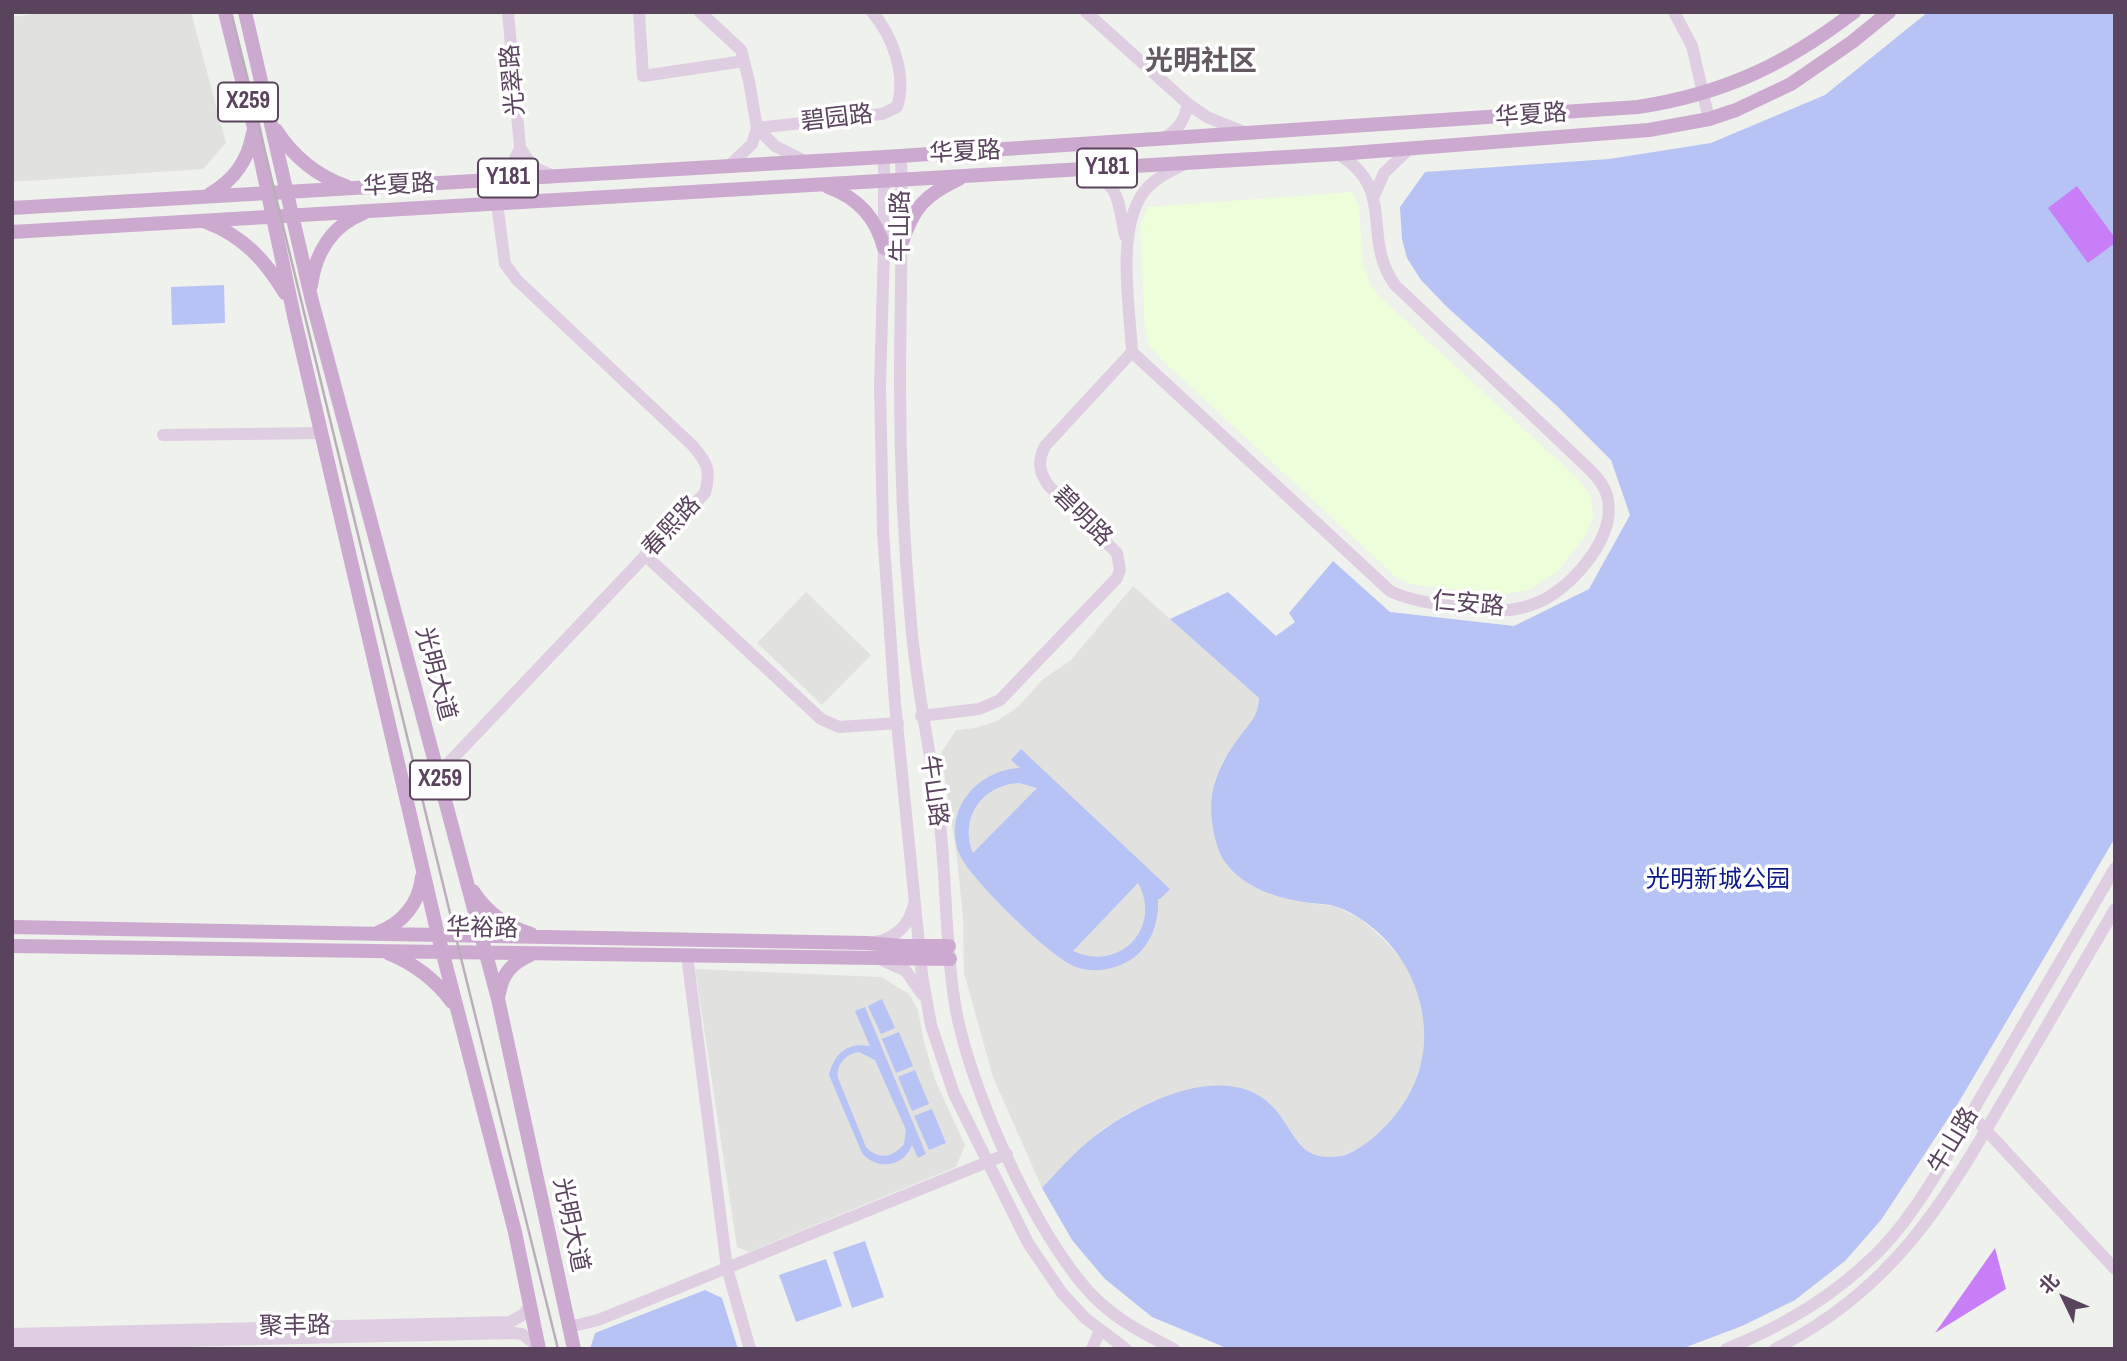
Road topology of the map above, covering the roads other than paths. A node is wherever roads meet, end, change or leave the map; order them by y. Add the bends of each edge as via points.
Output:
1 (226, 12) edge
2 (245, 12) edge
3 (508, 12) edge
4 (639, 12) edge
5 (700, 12) edge
6 (872, 12) edge
7 (1086, 12) edge
8 (1674, 12) edge
9 (1854, 12) edge
10 (1889, 12) edge
11 (744, 61) junction
12 (1703, 94) junction
13 (1188, 104) junction
14 (1709, 119) junction
15 (272, 124) junction
16 (254, 128) junction
17 (757, 128) junction
18 (1246, 132) junction
19 (1164, 138) junction
20 (520, 148) junction
21 (1410, 148) junction
22 (1338, 154) junction
23 (901, 155) junction
24 (884, 157) junction
25 (807, 161) junction
26 (1186, 163) junction
27 (729, 166) junction
28 (1084, 169) junction
29 (552, 175) junction
30 (965, 176) junction
31 (491, 179) junction
32 (902, 180) junction
33 (885, 181) junction
34 (823, 186) junction
35 (351, 188) junction
36 (288, 191) junction
37 (268, 192) junction
38 (207, 196) junction
39 (1374, 196) junction
40 (498, 203) junction
41 (12, 208) edge
42 (370, 210) junction
43 (293, 214) junction
44 (273, 216) junction
45 (201, 221) junction
46 (12, 232) edge
47 (901, 242) junction
48 (1127, 243) junction
49 (884, 248) junction
50 (312, 301) junction
51 (291, 304) junction
52 (1132, 352) junction
53 (321, 433) junction
54 (163, 435) dead end
55 (645, 555) junction
56 (921, 716) junction
57 (898, 723) junction
58 (438, 774) junction
59 (422, 865) junction
60 (2115, 867) edge
61 (466, 878) junction
62 (915, 894) junction
63 (2115, 909) edge
64 (12, 928) edge
65 (374, 934) junction
66 (438, 935) junction
67 (482, 937) junction
68 (539, 937) junction
69 (12, 946) edge
70 (377, 950) junction
71 (442, 950) junction
72 (867, 950) junction
73 (486, 952) junction
74 (921, 952) junction
75 (950, 952) junction
76 (534, 953) junction
77 (687, 955) junction
78 (498, 999) junction
79 (928, 1010) junction
80 (457, 1011) junction
81 (1971, 1114) junction
82 (1987, 1130) junction
83 (1007, 1154) junction
84 (987, 1162) junction
85 (727, 1268) junction
86 (2115, 1269) edge
87 (530, 1305) junction
88 (569, 1327) junction
89 (1100, 1330) junction
90 (12, 1335) edge
91 (12, 1345) edge
92 (1740, 1346) edge
93 (539, 1348) edge
94 (575, 1349) edge
95 (750, 1349) edge
96 (1092, 1349) edge
97 (1126, 1349) edge
98 (1174, 1349) edge
99 (1726, 1349) edge
100 (1775, 1349) edge

1 - 16 main road, X259
2 - 15 main road, 光明大道 / X259
3 - 20 street, 光翠路
4 - 11 street via 643,76
5 - 11 street via 737,46
6 - 17 street, 碧园路 via 894,53 901,95 897,107 882,114
7 - 13 street
8 - 12 street via 1692,46
9 - 12 main road, 华夏路 / Y181 via 1769,67
10 - 14 main road, 华夏路 / Y181 via 1791,84
11 - 17 street
12 - 14 street
12 - 18 main road, 华夏路 / Y181 via 1638,107
13 - 18 street
13 - 19 street via 1178,130
14 - 21 main road, 华夏路 / Y181 via 1649,130
15 - 35 main road via 301,160
15 - 36 main road, 光明大道 / X259
16 - 37 main road, X259
16 - 38 main road via 244,161 222,187
17 - 25 street via 775,146
17 - 27 street via 752,144
18 - 19 main road, 华夏路 / Y181
19 - 23 main road, 华夏路 / Y181
20 - 29 street, 光翠路 via 533,167
20 - 31 street, 光翠路 via 508,169
21 - 22 main road, 华夏路 / Y181
21 - 39 street via 1384,173
22 - 26 main road, 华夏路 / Y181
22 - 39 street, 仁安路 via 1363,174
23 - 24 main road, 华夏路 / Y181
23 - 32 street, 牛山路
24 - 25 main road, 华夏路 / Y181
24 - 33 street, 牛山路
25 - 27 main road, 华夏路 / Y181
26 - 28 main road, 华夏路 / Y181
26 - 48 street via 1147,188 1134,210
27 - 29 main road, 华夏路 / Y181
28 - 30 main road, 华夏路 / Y181
28 - 48 street via 1115,190
29 - 31 main road, 华夏路 / Y181
30 - 32 main road, 华夏路 / Y181
30 - 47 main road via 923,201
31 - 35 main road, 华夏路 / Y181
32 - 33 main road, 华夏路 / Y181
32 - 47 street, 牛山路
33 - 34 main road, 华夏路 / Y181
33 - 49 street, 牛山路
34 - 40 main road, 华夏路 / Y181
34 - 49 main road via 865,209 877,225
35 - 36 main road, 华夏路 / Y181
36 - 37 main road, 华夏路 / Y181
36 - 43 main road, 光明大道 / X259
37 - 38 main road, 华夏路 / Y181
37 - 44 main road, X259
38 - 41 main road, 华夏路 / Y181
39 - 52 street, 仁安路 via 1379,249 1395,285 1588,468 1605,492 1609,511 1598,545 1567,583 1546,599 1498,610 1409,599 1390,591
40 - 42 main road, 华夏路 / Y181
40 - 55 street, 春熙路 via 505,264 517,280 704,460 709,476 705,493
42 - 43 main road, 华夏路 / Y181
42 - 50 main road via 344,223 324,245 313,272
43 - 44 main road, 华夏路 / Y181
43 - 50 main road, 光明大道 / X259
44 - 45 main road, 华夏路 / Y181
44 - 51 main road, X259
45 - 46 main road, 华夏路 / Y181
45 - 51 main road via 248,245
47 - 56 street, 牛山路 via 900,391 907,562
48 - 52 street
49 - 57 street, 牛山路 via 882,506
50 - 58 main road, 光明大道 / X259
51 - 53 main road, X259
52 - 56 street, 碧明路 via 1045,446 1039,463 1049,486 1117,553 1117,578 1000,700 979,709
53 - 54 street
53 - 59 main road, X259
55 - 57 street via 821,719 839,727
55 - 58 street, 春熙路
56 - 75 street, 牛山路 via 937,802
57 - 62 street, 牛山路
58 - 61 main road, 光明大道 / X259
59 - 65 main road via 413,906 396,924
59 - 66 main road, X259
60 - 81 street, 牛山路
61 - 67 main road, 光明大道 / X259
61 - 68 main road via 496,918
62 - 72 street via 903,929
62 - 74 street, 牛山路
63 - 82 street, 牛山路
64 - 65 main road, 华裕路
65 - 66 main road, 华裕路
66 - 67 main road, 华裕路
66 - 71 main road, X259
67 - 68 main road, 华裕路
67 - 73 main road, 光明大道 / X259
68 - 72 main road, 华裕路
69 - 70 main road, 华裕路
70 - 71 main road, 华裕路
70 - 80 main road via 428,976
71 - 73 main road, 华裕路
71 - 80 main road, X259
72 - 74 main road, 华裕路
72 - 77 main road, 华裕路
72 - 79 street via 906,971
73 - 76 main road, 华裕路
73 - 78 main road, 光明大道 / X259
74 - 75 main road, 华裕路
74 - 79 street, 牛山路
75 - 83 street, 牛山路 via 962,1038
76 - 77 main road, 华裕路
76 - 78 main road via 509,968
77 - 85 street
78 - 88 main road, 光明大道 / X259
79 - 84 street, 牛山路 via 943,1066
80 - 87 main road, X259
81 - 82 street
81 - 92 street, 牛山路 via 1944,1161 1877,1254 1805,1311
82 - 86 street
82 - 100 street, 牛山路 via 1895,1261 1841,1310
83 - 84 street
83 - 98 street, 牛山路 via 1045,1228 1076,1275 1121,1320
84 - 85 street
84 - 89 street, 牛山路 via 1043,1268
85 - 88 street via 598,1320
85 - 95 street
87 - 90 street, 聚丰路 via 510,1322
87 - 93 main road, X259
88 - 94 main road, 光明大道 / X259
89 - 96 street
89 - 97 street, 牛山路
91 - 93 street, 聚丰路 via 514,1333
92 - 99 street, 牛山路

